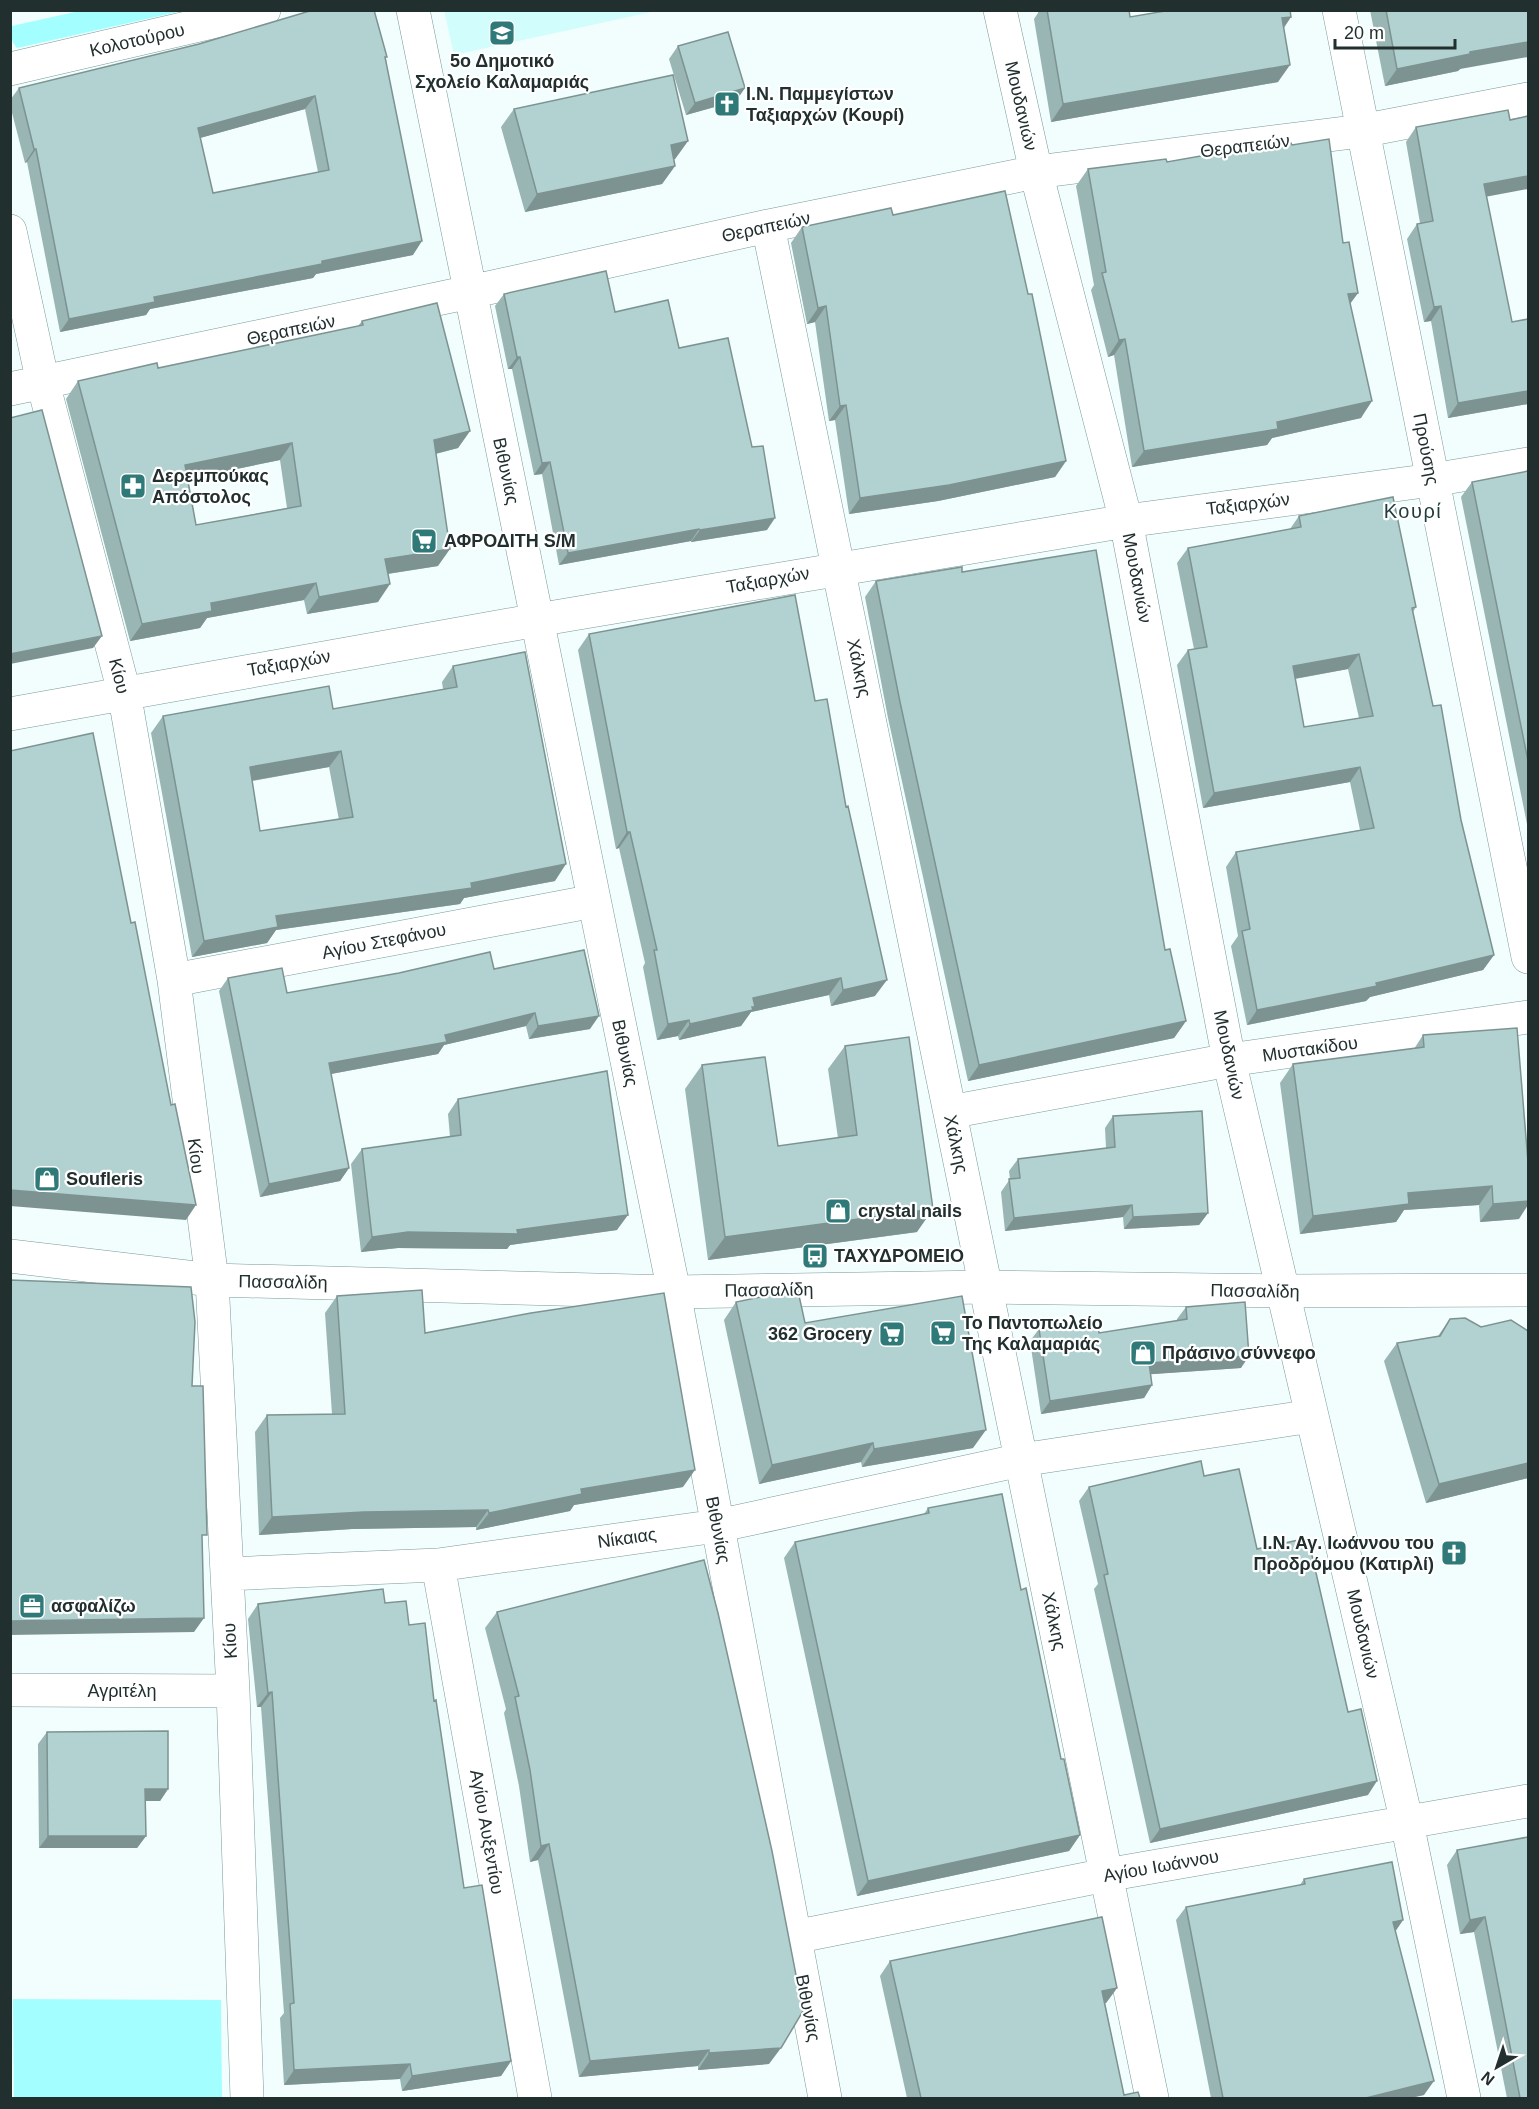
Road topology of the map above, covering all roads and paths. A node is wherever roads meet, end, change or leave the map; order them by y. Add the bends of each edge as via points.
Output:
1 (264, 10) edge
2 (412, 10) edge
3 (1000, 10) edge
4 (1339, 10) edge
5 (10, 69) edge
6 (1528, 99) edge
7 (1362, 131) junction
8 (1036, 172) junction
9 (768, 226) junction
10 (10, 231) edge
11 (470, 292) junction
12 (43, 383) junction
13 (10, 389) edge
14 (1528, 464) edge
15 (1432, 480) junction
16 (1126, 520) junction
17 (838, 568) junction
18 (537, 620) junction
19 (124, 692) junction
20 (10, 714) edge
21 (594, 901) junction
22 (1528, 957) edge
23 (174, 980) junction
24 (1528, 1017) edge
25 (1229, 1060) junction
26 (950, 1112) junction
27 (10, 1256) edge
28 (212, 1280) junction
29 (986, 1287) junction
30 (1528, 1290) edge
31 (1282, 1291) junction
32 (674, 1292) junction
33 (1312, 1416) junction
34 (1021, 1460) junction
35 (717, 1526) junction
36 (438, 1565) junction
37 (227, 1574) junction
38 (10, 1690) edge
39 (233, 1691) junction
40 (1528, 1801) edge
41 (1407, 1823) junction
42 (1106, 1875) junction
43 (794, 1937) junction
44 (246, 2098) edge
45 (535, 2098) edge
46 (825, 2098) edge
47 (1152, 2098) edge
48 (1464, 2098) edge

1 - 5 street, Κολοτούρου
2 - 11 street, Βιθυνίας
3 - 8 street, Μουδανιών
4 - 7 street, Προύσης
6 - 7 street, Θεραπειών
7 - 8 street, Θεραπειών
7 - 15 street, Προύσης
8 - 9 street, Θεραπειών
8 - 16 street, Μουδανιών
9 - 11 street, Θεραπειών
9 - 17 street, Χάλκης
10 - 12 street, Κίου
11 - 12 street, Θεραπειών
11 - 18 street, Βιθυνίας
12 - 13 street, Θεραπειών
12 - 19 street, Κίου
14 - 15 street, Ταξιαρχών
15 - 16 street, Ταξιαρχών
15 - 22 street, Προύσης
16 - 17 street, Ταξιαρχών
16 - 25 street, Μουδανιών
17 - 18 street, Ταξιαρχών
17 - 26 street, Χάλκης
18 - 19 street, Ταξιαρχών
18 - 21 street, Βιθυνίας
19 - 20 street, Ταξιαρχών
19 - 23 street, Κίου
21 - 23 street, Αγίου Στεφάνου
21 - 32 street, Βιθυνίας
23 - 28 street, Κίου
24 - 25 street, Μυστακίδου
25 - 26 street, Μυστακίδου
25 - 31 street, Μουδανιών
26 - 29 street, Χάλκης
27 - 28 street, Πασσαλίδη
28 - 32 street, Πασσαλίδη
28 - 37 street, Κίου
29 - 31 street, Πασσαλίδη
29 - 32 street, Πασσαλίδη
29 - 34 street, Χάλκης
30 - 31 street, Πασσαλίδη
31 - 33 street, Μουδανιών
32 - 35 street, Βιθυνίας
33 - 34 street, Νίκαιας
33 - 41 street, Μουδανιών
34 - 35 street, Νίκαιας
34 - 42 street, Χάλκης
35 - 36 street, Νίκαιας
35 - 43 street, Βιθυνίας
36 - 37 street, Νίκαιας
36 - 45 street, Αγίου Αυξεντίου
37 - 39 street, Κίου
38 - 39 street, Αγριτέλη
39 - 44 street, Κίου
40 - 41 street, Αγίου Ιωάννου
41 - 42 street, Αγίου Ιωάννου
41 - 48 street, Μουδανιών
42 - 43 street, Αγίου Ιωάννου
42 - 47 street, Χάλκης
43 - 46 street, Βιθυνίας

